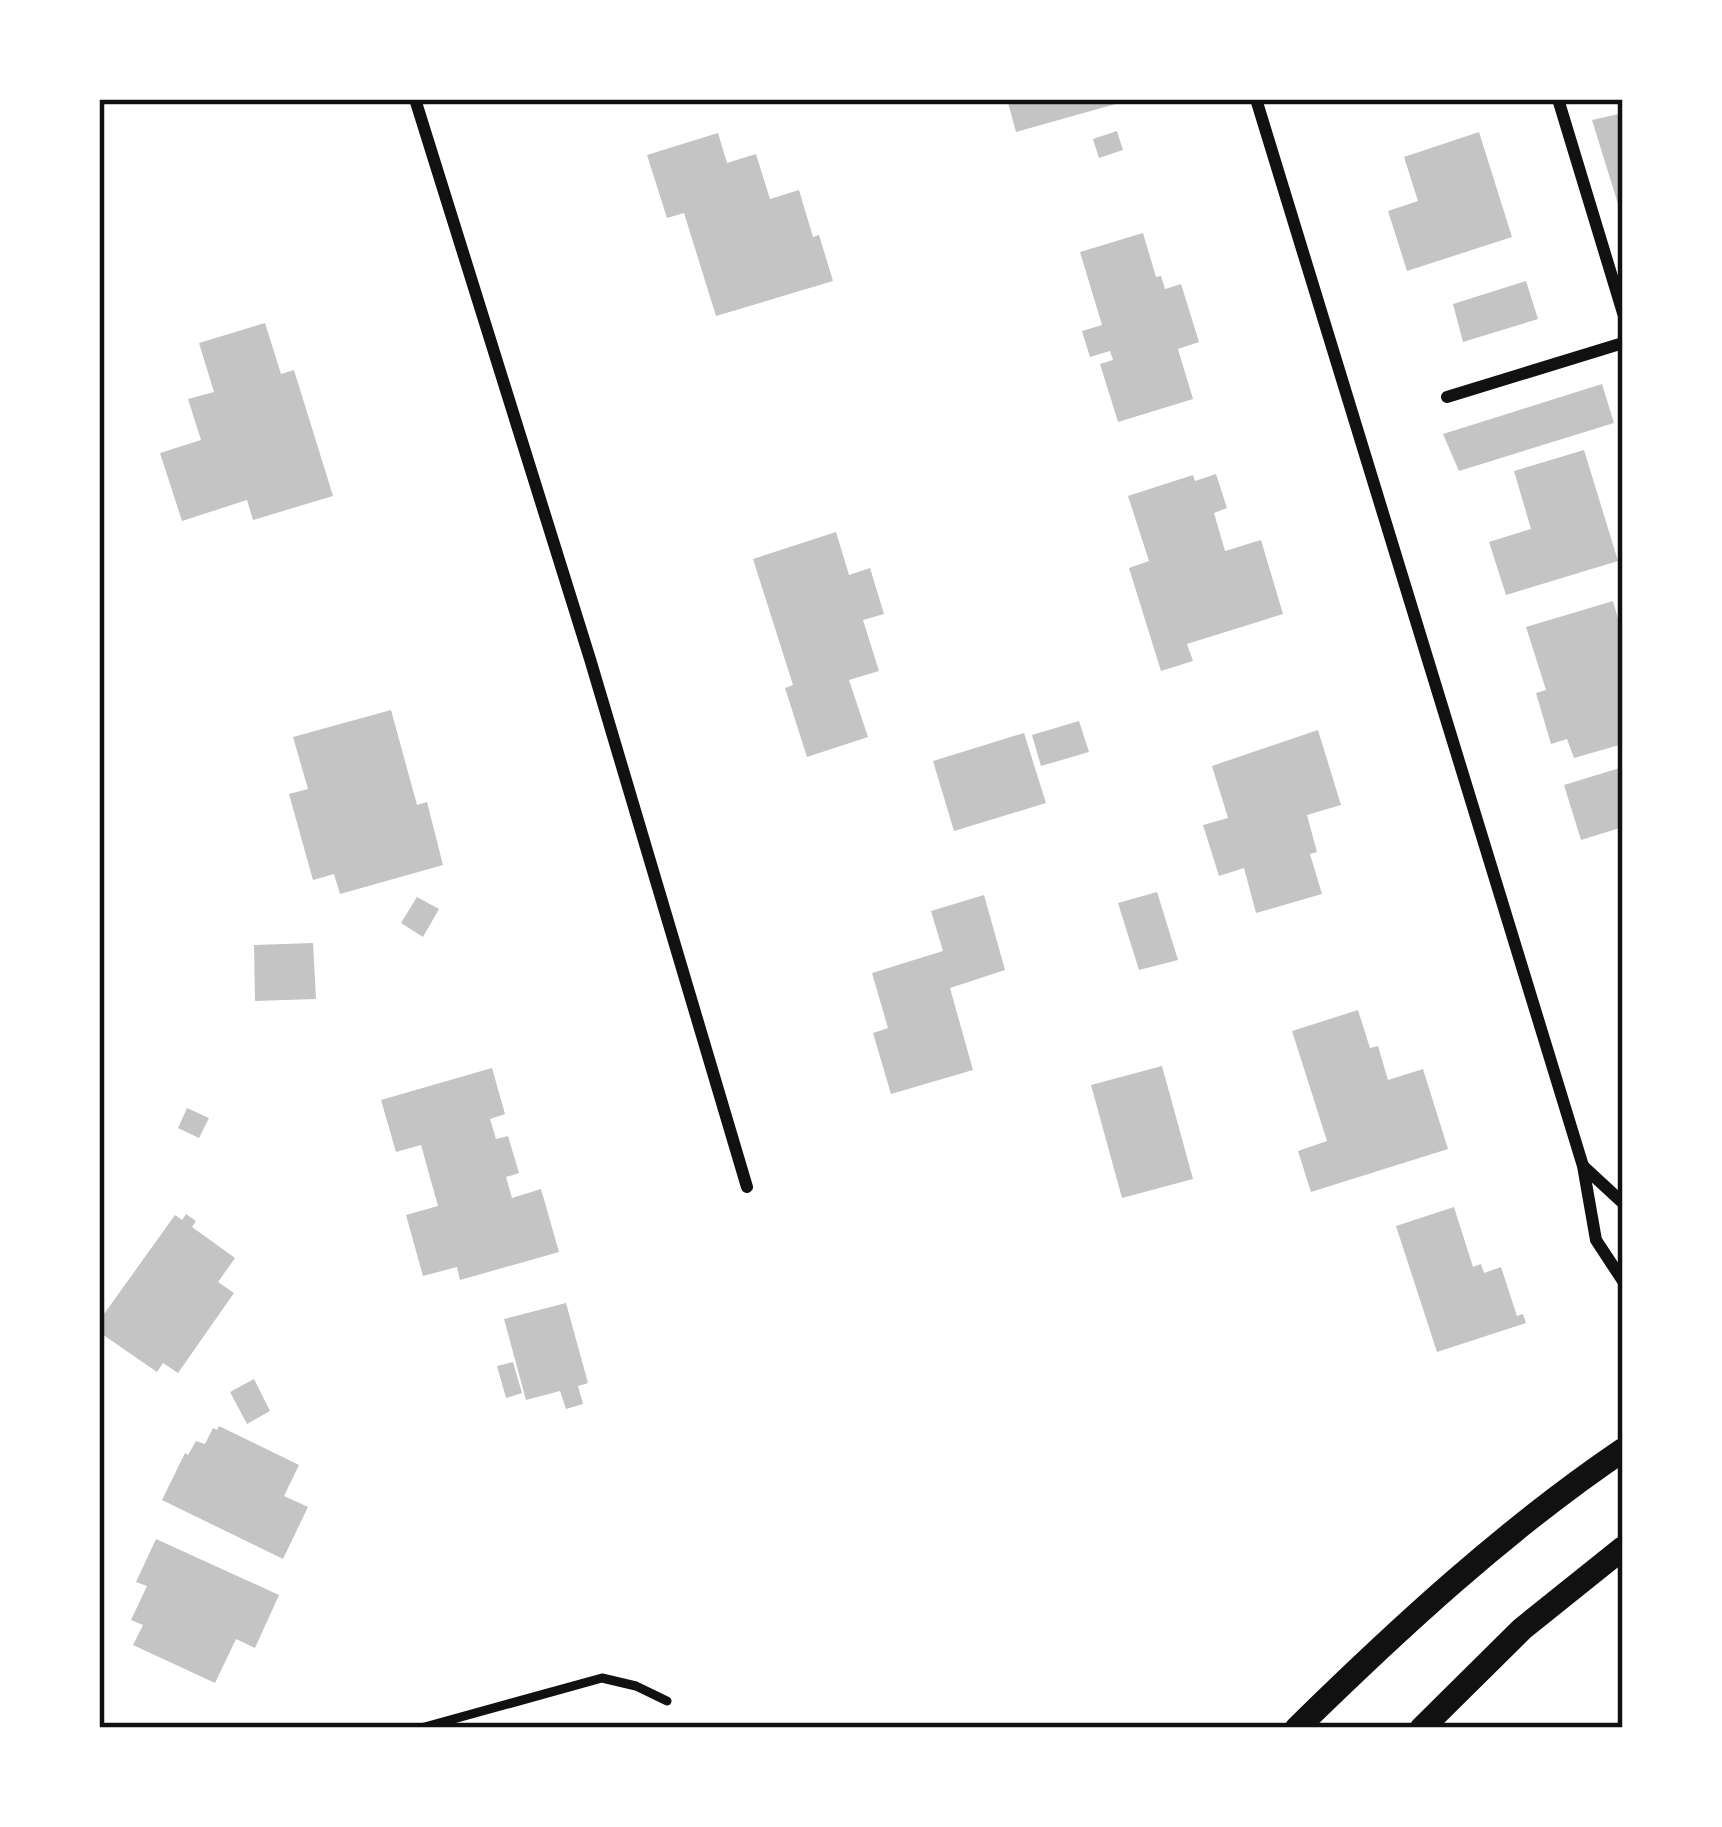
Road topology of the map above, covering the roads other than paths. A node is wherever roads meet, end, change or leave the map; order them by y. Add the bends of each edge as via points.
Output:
1 (415, 99) edge
2 (1256, 99) edge
3 (1558, 99) edge
4 (1623, 313) edge
5 (1623, 343) edge
6 (1447, 397) dead end
7 (1583, 1166) junction
8 (747, 1187) dead end
9 (1623, 1203) edge
10 (1623, 1281) edge
11 (1623, 1450) edge
12 (1623, 1548) edge
13 (667, 1700) dead end
14 (421, 1728) edge
15 (1297, 1728) edge
16 (1422, 1728) edge

1 - 8 street
2 - 7 street
3 - 4 street
5 - 6 street
7 - 9 street
7 - 10 street via 1596,1240
11 - 15 main road via 1462,1577
12 - 16 main road via 1522,1629
13 - 14 lane via 602,1678

